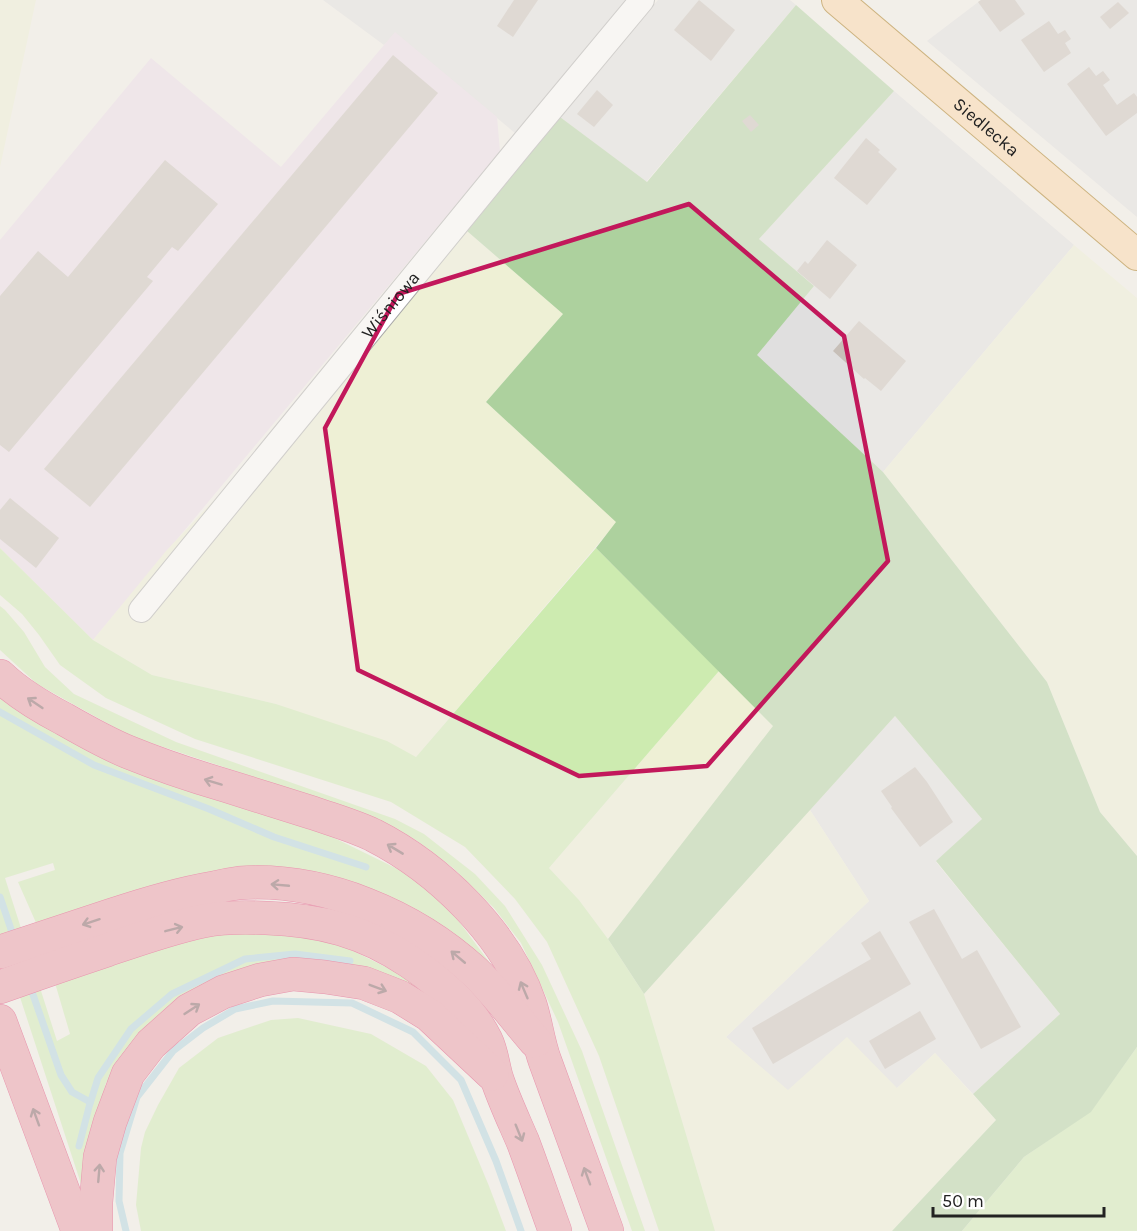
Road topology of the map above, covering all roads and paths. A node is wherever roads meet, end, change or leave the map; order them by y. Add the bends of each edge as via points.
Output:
1 (642, 0) edge
2 (837, 0) edge
3 (1137, 255) edge
4 (141, 610) dead end
5 (0, 676) edge
6 (14, 947) edge
7 (0, 987) edge
8 (0, 1021) edge
9 (540, 1047) junction
10 (497, 1079) junction
11 (78, 1231) edge
12 (96, 1231) edge
13 (555, 1231) edge
14 (607, 1231) edge

1 - 4 street, Wiśniowa
2 - 3 main road, Siedlecka
9 -> 5 highway via 521,982 489,931 440,879 407,856 344,823 126,751 42,708
9 -> 6 highway via 476,972 428,934 372,906 308,888 239,883 191,891
7 -> 10 highway via 203,921 250,917 327,924 381,944 445,990 485,1039
11 -> 8 highway
14 -> 9 highway
12 -> 10 highway via 100,1157 128,1074 151,1044 189,1010 223,992 293,974 364,983 400,997 429,1015
10 -> 13 highway

